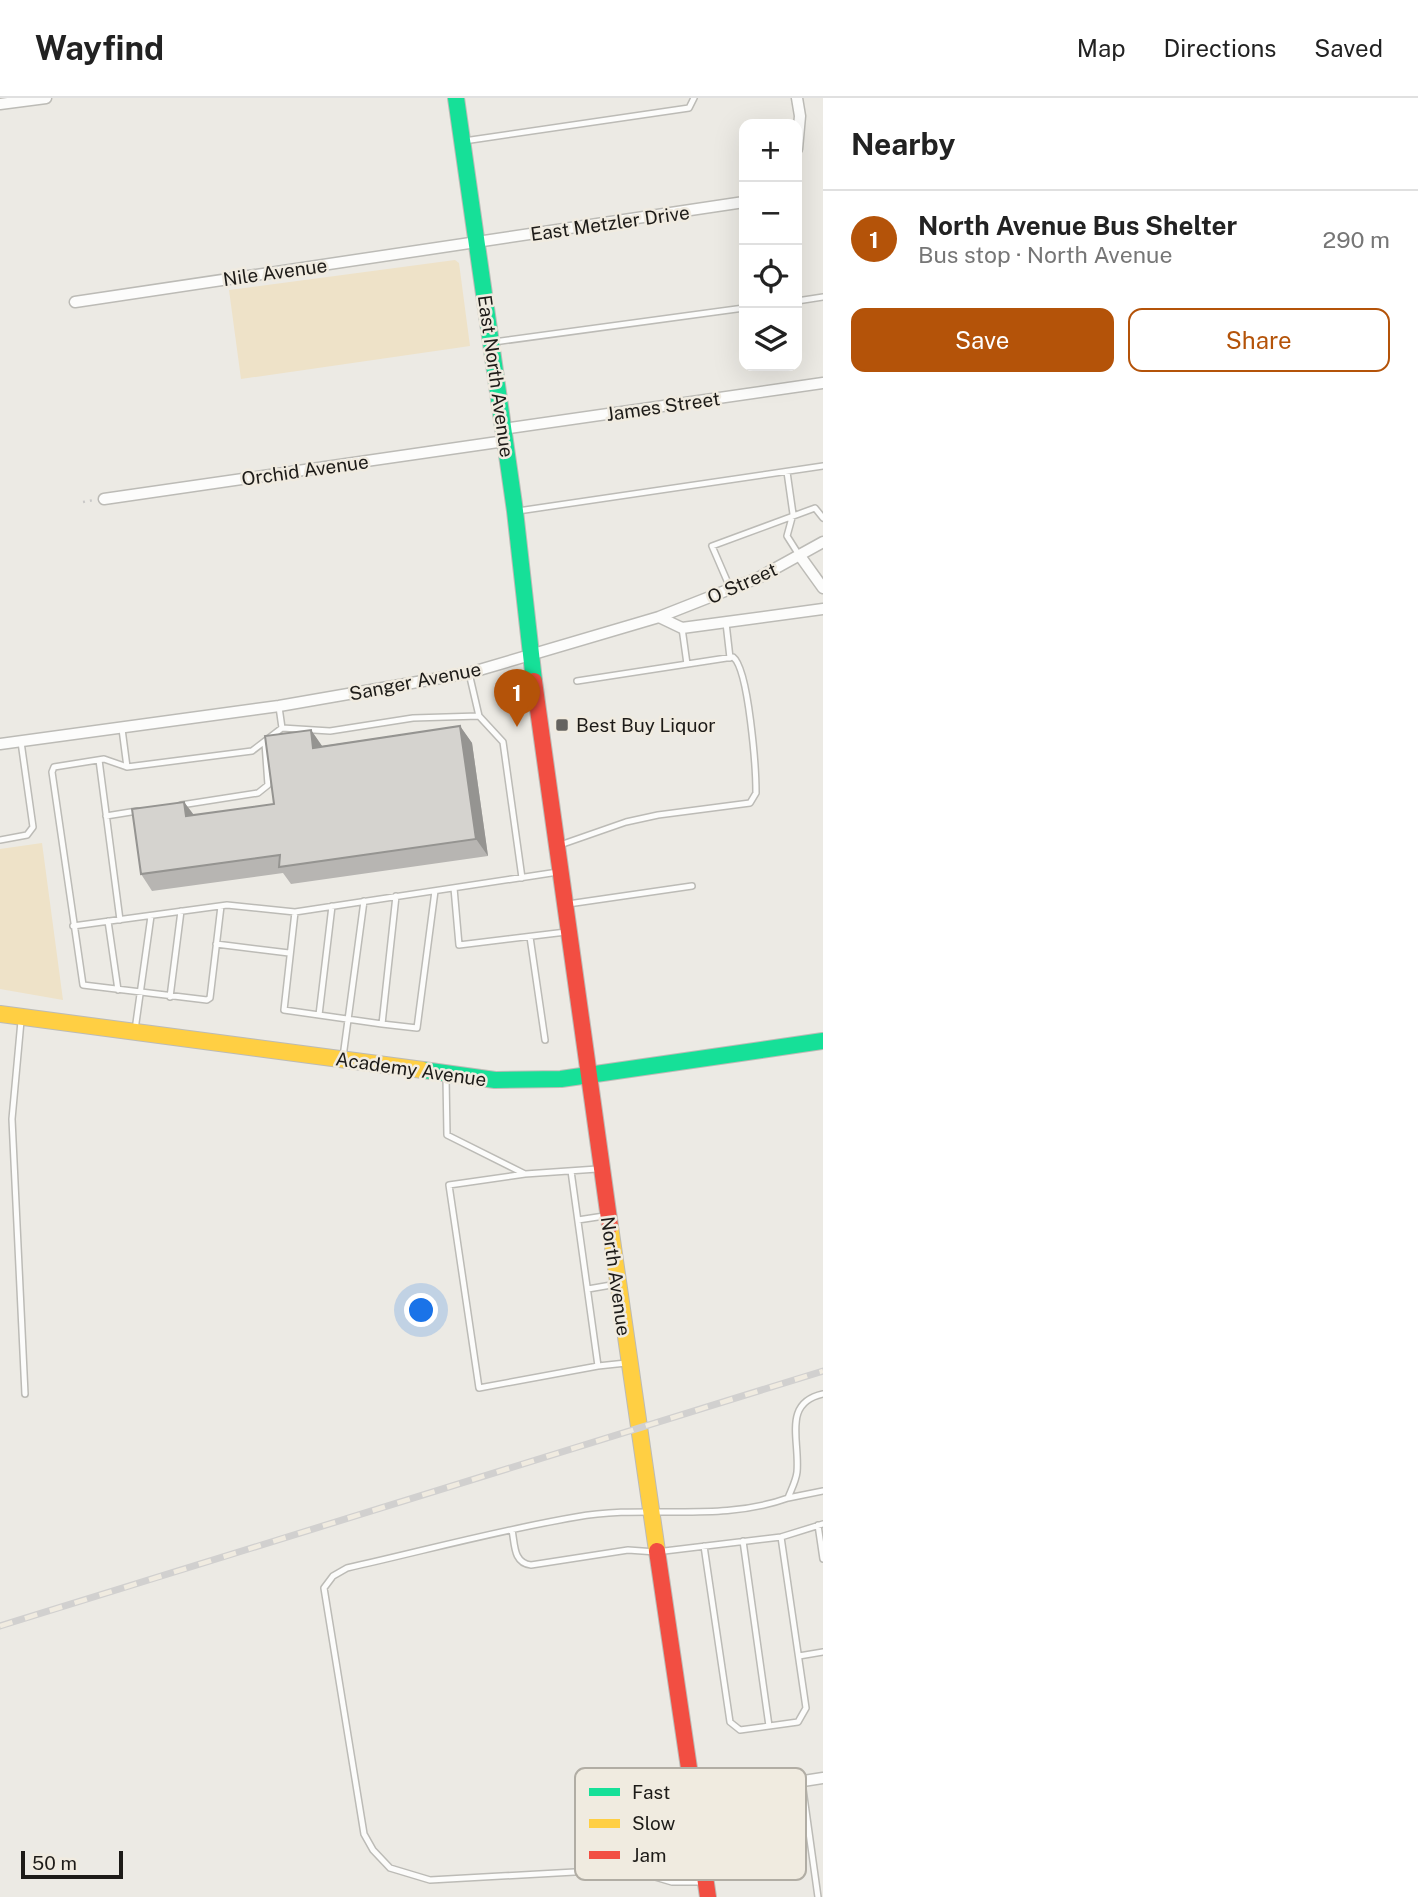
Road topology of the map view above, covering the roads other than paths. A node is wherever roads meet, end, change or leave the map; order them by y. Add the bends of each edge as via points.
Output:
1 (47, 98) edge
2 (456, 98) edge
3 (694, 98) edge
4 (797, 98) edge
5 (0, 104) edge
6 (800, 119) edge
7 (462, 141) junction
8 (739, 203) edge
9 (476, 242) junction
10 (823, 297) edge
11 (802, 300) edge
12 (75, 302) dead end
13 (739, 309) edge
14 (491, 342) junction
15 (823, 383) edge
16 (504, 435) junction
17 (823, 466) edge
18 (787, 472) junction
19 (104, 499) dead end
20 (515, 512) junction
21 (793, 513) junction
22 (823, 518) edge
23 (823, 542) edge
24 (800, 556) junction
25 (823, 588) edge
26 (731, 590) junction
27 (823, 609) edge
28 (659, 617) junction
29 (726, 623) junction
30 (682, 628) junction
31 (530, 654) junction
32 (730, 658) junction
33 (687, 664) junction
34 (470, 673) junction
35 (578, 681) dead end
36 (279, 706) junction
37 (479, 716) junction
38 (122, 729) junction
39 (282, 729) junction
40 (21, 742) junction
41 (265, 743) junction
42 (0, 744) edge
43 (99, 760) junction
44 (127, 767) junction
45 (175, 806) edge
46 (148, 810) edge
47 (106, 816) junction
48 (0, 840) edge
49 (557, 846) junction
50 (561, 872) junction
51 (522, 878) junction
52 (692, 886) dead end
53 (454, 888) junction
54 (435, 891) junction
55 (396, 896) junction
56 (364, 901) junction
57 (565, 904) junction
58 (220, 906) junction
59 (332, 906) junction
60 (181, 911) junction
61 (295, 912) junction
62 (151, 916) junction
63 (120, 920) junction
64 (108, 921) junction
65 (73, 926) junction
66 (569, 932) junction
67 (530, 937) junction
68 (216, 944) junction
69 (289, 953) junction
70 (117, 990) junction
71 (140, 992) junction
72 (170, 997) junction
73 (0, 1014) edge
74 (319, 1016) junction
75 (22, 1017) junction
76 (349, 1018) junction
77 (383, 1024) junction
78 (135, 1033) junction
79 (545, 1040) dead end
80 (823, 1041) edge
81 (343, 1060) junction
82 (446, 1074) junction
83 (588, 1076) junction
84 (601, 1168) junction
85 (571, 1171) junction
86 (525, 1174) junction
87 (607, 1216) junction
88 (578, 1220) junction
89 (617, 1284) junction
90 (587, 1289) junction
91 (628, 1363) junction
92 (598, 1366) junction
93 (25, 1394) dead end
94 (823, 1394) edge
95 (823, 1490) edge
96 (788, 1498) junction
97 (649, 1510) junction
98 (821, 1524) edge
99 (512, 1530) junction
100 (781, 1537) junction
101 (743, 1541) junction
102 (704, 1546) junction
103 (656, 1552) junction
104 (823, 1559) edge
105 (823, 1652) edge
106 (799, 1656) junction
107 (769, 1726) junction
108 (689, 1768) edge
109 (806, 1811) edge
110 (575, 1872) edge
111 (665, 1880) edge
112 (706, 1889) edge
113 (818, 1897) edge

1 - 5 street
2 - 7 street, East North Avenue
3 - 7 lane via 689,108
4 - 6 street
7 - 9 street, East North Avenue
8 - 9 street, East Metzler Drive
9 - 12 street, Nile Avenue
9 - 14 street, East North Avenue
10 - 11 lane
13 - 14 lane
14 - 16 street, East North Avenue
15 - 16 street, James Street
16 - 19 street, Orchid Avenue
16 - 20 street, East North Avenue
17 - 18 lane
18 - 20 lane
18 - 21 lane
20 - 31 street, East North Avenue
21 - 22 lane via 815,508
21 - 24 lane via 787,536
21 - 26 lane via 712,546
23 - 24 street, O Street
24 - 25 street
24 - 26 street, O Street
26 - 28 street, O Street
27 - 29 street
28 - 30 street
28 - 31 street, Sanger Avenue
29 - 30 street
29 - 32 lane
30 - 33 lane
31 - 34 street, Sanger Avenue
31 - 49 street, North Avenue
32 - 33 lane
32 - 49 lane via 738,661 744,685 756,778 756,793 750,803 658,815
33 - 35 lane
34 - 36 street, Sanger Avenue
34 - 37 lane
36 - 38 street, Sanger Avenue
36 - 39 lane
37 - 39 lane via 413,718 330,730
37 - 51 lane via 503,742
38 - 40 street, Sanger Avenue
38 - 44 lane
39 - 41 lane
40 - 42 street, Sanger Avenue
40 - 48 lane via 33,827 27,835
41 - 44 lane via 253,751
41 - 45 lane via 265,789
43 - 44 lane
43 - 47 lane
43 - 65 lane via 57,765 52,772
46 - 47 lane
47 - 63 lane
49 - 50 street, North Avenue
50 - 51 lane
50 - 57 street, North Avenue
51 - 53 lane
52 - 57 lane
53 - 54 lane
53 - 67 lane via 460,945
54 - 55 lane
54 - 77 lane via 420,1023 417,1028
55 - 56 lane
55 - 77 lane
56 - 59 lane
56 - 76 lane
57 - 66 street, North Avenue
58 - 60 lane
58 - 61 lane
58 - 68 lane
59 - 61 lane
59 - 74 lane
60 - 62 lane
60 - 72 lane
61 - 69 lane
62 - 63 lane
62 - 71 lane
63 - 64 lane
64 - 65 lane
64 - 70 lane
65 - 70 lane via 83,985
66 - 67 lane
66 - 83 street, North Avenue
67 - 79 lane
68 - 69 lane
68 - 72 lane via 210,998
69 - 74 lane via 284,1010
70 - 71 lane
71 - 72 lane
71 - 78 lane
73 - 75 street, Academy Avenue
74 - 76 lane
75 - 78 street, Academy Avenue
75 - 93 lane via 12,1119
76 - 77 lane
76 - 81 lane
78 - 81 street, Academy Avenue
80 - 83 street, Academy Avenue
81 - 82 street, Academy Avenue
82 - 83 street, Academy Avenue via 532,1081
82 - 86 lane via 447,1135
83 - 84 street, North Avenue
84 - 85 lane
84 - 87 street, North Avenue
85 - 86 lane
85 - 88 lane
86 - 92 lane via 449,1185 479,1388
87 - 88 lane
87 - 89 street, North Avenue
88 - 90 lane
89 - 90 lane
89 - 91 street, North Avenue
90 - 92 lane
91 - 92 lane
91 - 97 street, North Avenue
94 - 96 lane via 808,1397 796,1417 797,1475
95 - 96 lane
96 - 97 lane via 763,1507 714,1513
97 - 99 lane
97 - 103 street, North Avenue
98 - 100 lane
98 - 104 lane
99 - 103 lane via 523,1564 628,1550
99 - 110 lane via 347,1569 332,1576 324,1588 364,1834 390,1868 430,1880
100 - 101 lane
100 - 106 lane
101 - 102 lane
101 - 107 lane
102 - 103 lane
102 - 107 lane via 730,1722 740,1730
103 - 108 street, North Avenue
105 - 106 lane
106 - 107 lane via 804,1717
109 - 113 lane
111 - 112 lane

